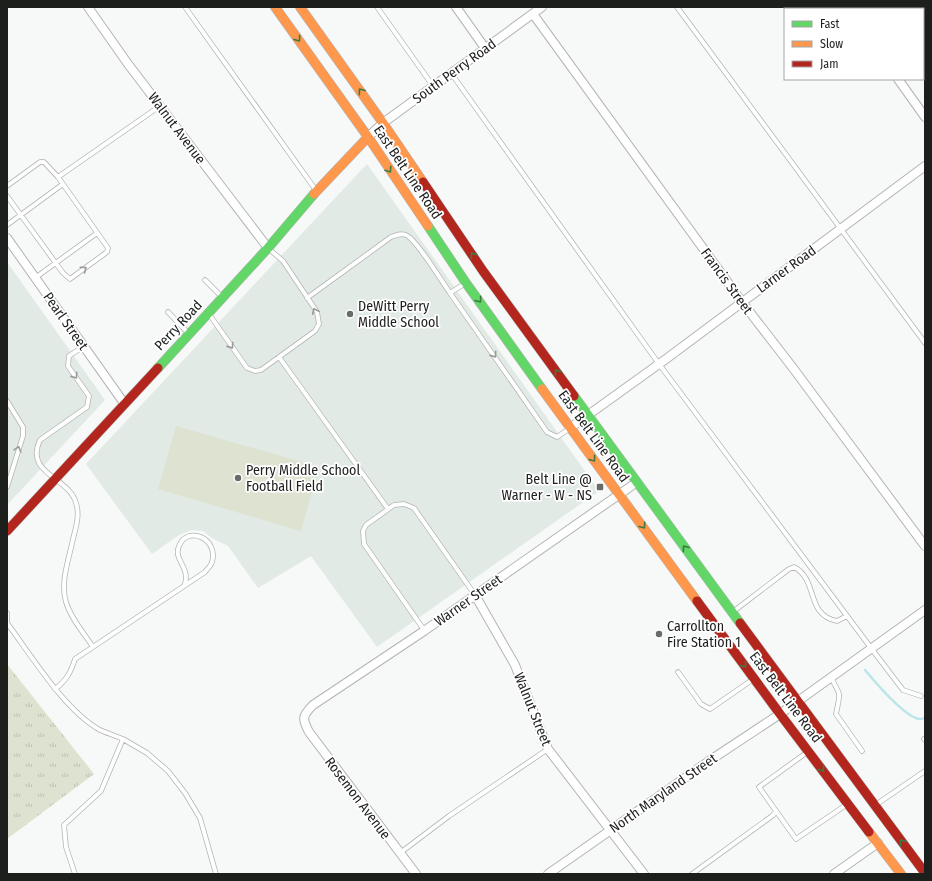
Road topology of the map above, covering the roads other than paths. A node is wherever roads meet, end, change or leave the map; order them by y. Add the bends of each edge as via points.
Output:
1 (88, 7) edge
2 (185, 7) edge
3 (275, 7) edge
4 (300, 7) edge
5 (377, 7) edge
6 (456, 7) edge
7 (542, 7) edge
8 (677, 7) edge
9 (533, 14) junction
10 (485, 48) junction
11 (451, 73) junction
12 (899, 80) edge
13 (433, 86) junction
14 (160, 106) junction
15 (925, 117) edge
16 (383, 123) junction
17 (368, 137) junction
18 (925, 166) edge
19 (58, 177) junction
20 (63, 184) junction
21 (7, 186) edge
22 (316, 191) junction
23 (7, 196) edge
24 (21, 215) junction
25 (7, 226) edge
26 (841, 228) junction
27 (97, 233) junction
28 (7, 238) edge
29 (268, 248) junction
30 (55, 263) junction
31 (35, 278) junction
32 (205, 280) dead end
33 (466, 282) junction
34 (450, 294) junction
35 (223, 298) junction
36 (307, 298) junction
37 (742, 302) junction
38 (168, 312) dead end
39 (208, 314) junction
40 (189, 334) junction
41 (925, 343) edge
42 (84, 346) junction
43 (279, 357) junction
44 (659, 364) junction
45 (7, 401) edge
46 (124, 403) junction
47 (588, 415) junction
48 (570, 428) junction
49 (55, 479) junction
50 (637, 482) junction
51 (7, 487) edge
52 (620, 494) junction
53 (388, 509) junction
54 (8, 527) edge
55 (925, 546) edge
56 (185, 584) junction
57 (475, 595) junction
58 (925, 610) edge
59 (7, 613) edge
60 (733, 613) junction
61 (847, 616) junction
62 (7, 623) edge
63 (424, 631) junction
64 (93, 647) junction
65 (871, 648) junction
66 (678, 672) dead end
67 (754, 678) junction
68 (830, 678) junction
69 (55, 688) junction
70 (921, 696) dead end
71 (798, 700) junction
72 (780, 714) junction
73 (303, 721) joint
74 (123, 739) junction
75 (548, 749) junction
76 (862, 751) dead end
77 (808, 752) junction
78 (925, 771) edge
79 (848, 803) junction
80 (875, 805) junction
81 (776, 812) junction
82 (611, 830) junction
83 (878, 843) junction
84 (400, 853) junction
85 (925, 873) edge
86 (75, 874) edge
87 (216, 874) edge
88 (416, 874) edge
89 (548, 874) edge
90 (644, 874) edge
91 (692, 874) edge
92 (834, 874) edge
93 (901, 874) edge

1 - 14 street, Walnut Avenue
2 - 22 lane
3 -> 17 main road, East Belt Line Road
16 -> 4 main road, East Belt Line Road
5 - 13 lane
6 - 10 street
7 - 9 street, South Perry Road
8 - 26 lane
9 - 10 street, South Perry Road
9 - 37 street, Francis Street
10 - 11 street, South Perry Road
11 - 13 street, South Perry Road
11 - 44 lane
12 - 15 street
13 - 16 street, South Perry Road
14 - 19 lane
14 - 29 street, Walnut Avenue
16 - 17 street, South Perry Road
47 -> 16 main road, East Belt Line Road via 483,271
17 - 22 main road, Perry Road
17 -> 33 main road, East Belt Line Road
18 - 26 street, Larner Road
19 - 20 lane
19 - 21 lane via 44,162 40,162
20 - 24 lane
20 - 27 lane
22 - 29 main road, Perry Road
23 - 24 lane
24 - 25 lane
24 - 30 lane
26 - 37 street, Larner Road
26 - 41 lane
27 - 30 lane
30 -> 27 lane via 62,274 70,279 78,274 107,252 108,248
28 - 31 street, Pearl Street
29 - 35 main road, Perry Road
29 - 36 lane via 283,261
30 - 31 lane
31 - 42 street, Pearl Street
32 - 35 lane
33 - 34 lane
33 -> 48 main road, East Belt Line Road
34 - 36 lane via 415,242 406,235 399,234 391,237
34 -> 48 lane via 547,432 557,437
35 - 39 main road, Perry Road
43 -> 36 lane via 315,331 319,324 317,312
37 - 44 street, Larner Road
37 - 55 street, Francis Street
38 - 40 lane
39 - 40 main road, Perry Road
39 -> 43 lane via 247,368 261,370
40 - 46 main road, Perry Road
42 - 46 street, Pearl Street
42 -> 49 lane via 69,356 68,366 89,396 87,407 40,440 36,448 37,460 43,470
43 - 53 lane
44 - 47 street, Larner Road
44 - 61 lane
51 -> 45 lane via 23,436 23,427
46 - 49 main road, Perry Road
47 - 48 street, Larner Road
47 - 50 main road, East Belt Line Road
48 -> 52 main road, East Belt Line Road
49 - 54 main road, Perry Road
49 - 64 lane via 68,489 76,502 78,517 65,575 66,603
50 - 52 street, Warner Street
60 -> 50 main road, East Belt Line Road
52 - 57 street, Warner Street
52 -> 67 main road, East Belt Line Road
53 - 57 lane via 394,504 414,508
53 - 63 lane via 366,524 363,531 364,544
56 - 56 lane via 200,576 212,563 213,552 209,543 202,537 194,535 179,545 180,562 187,578
56 - 64 lane
57 - 63 street, Warner Street
57 - 75 street, Walnut Street via 515,664
58 - 65 street, North Maryland Street
59 - 62 lane
60 - 61 lane via 794,567 807,581 815,604 823,615 837,621
60 - 71 main road, East Belt Line Road
61 - 65 lane
62 - 69 lane
63 - 73 street, Warner Street via 313,705 305,713
64 - 69 lane via 75,659 64,682
65 - 68 street, North Maryland Street
65 - 70 lane via 903,690
66 - 67 lane via 701,704 710,709
67 - 72 main road, East Belt Line Road
68 - 71 street, North Maryland Street
68 - 76 lane via 839,692 836,714
69 - 74 lane via 78,713 99,729
71 - 72 street, North Maryland Street
71 - 80 main road, East Belt Line Road
72 - 77 main road, East Belt Line Road
72 - 82 street, North Maryland Street
73 - 84 street, Rosemon Avenue via 308,732
74 - 86 lane via 101,791 64,825 66,847
74 - 87 lane via 147,753 168,770 185,793 200,818
75 - 82 street, Walnut Street
75 - 84 lane via 449,816
77 -> 79 main road, East Belt Line Road
77 - 81 lane via 759,787
78 - 80 lane
79 - 81 lane via 796,839
79 - 83 main road, East Belt Line Road
85 -> 80 main road, East Belt Line Road
81 - 91 lane
82 - 89 street, North Maryland Street
82 - 90 street, Walnut Street
83 - 92 street
83 - 93 main road, East Belt Line Road
84 - 88 street, Rosemon Avenue

